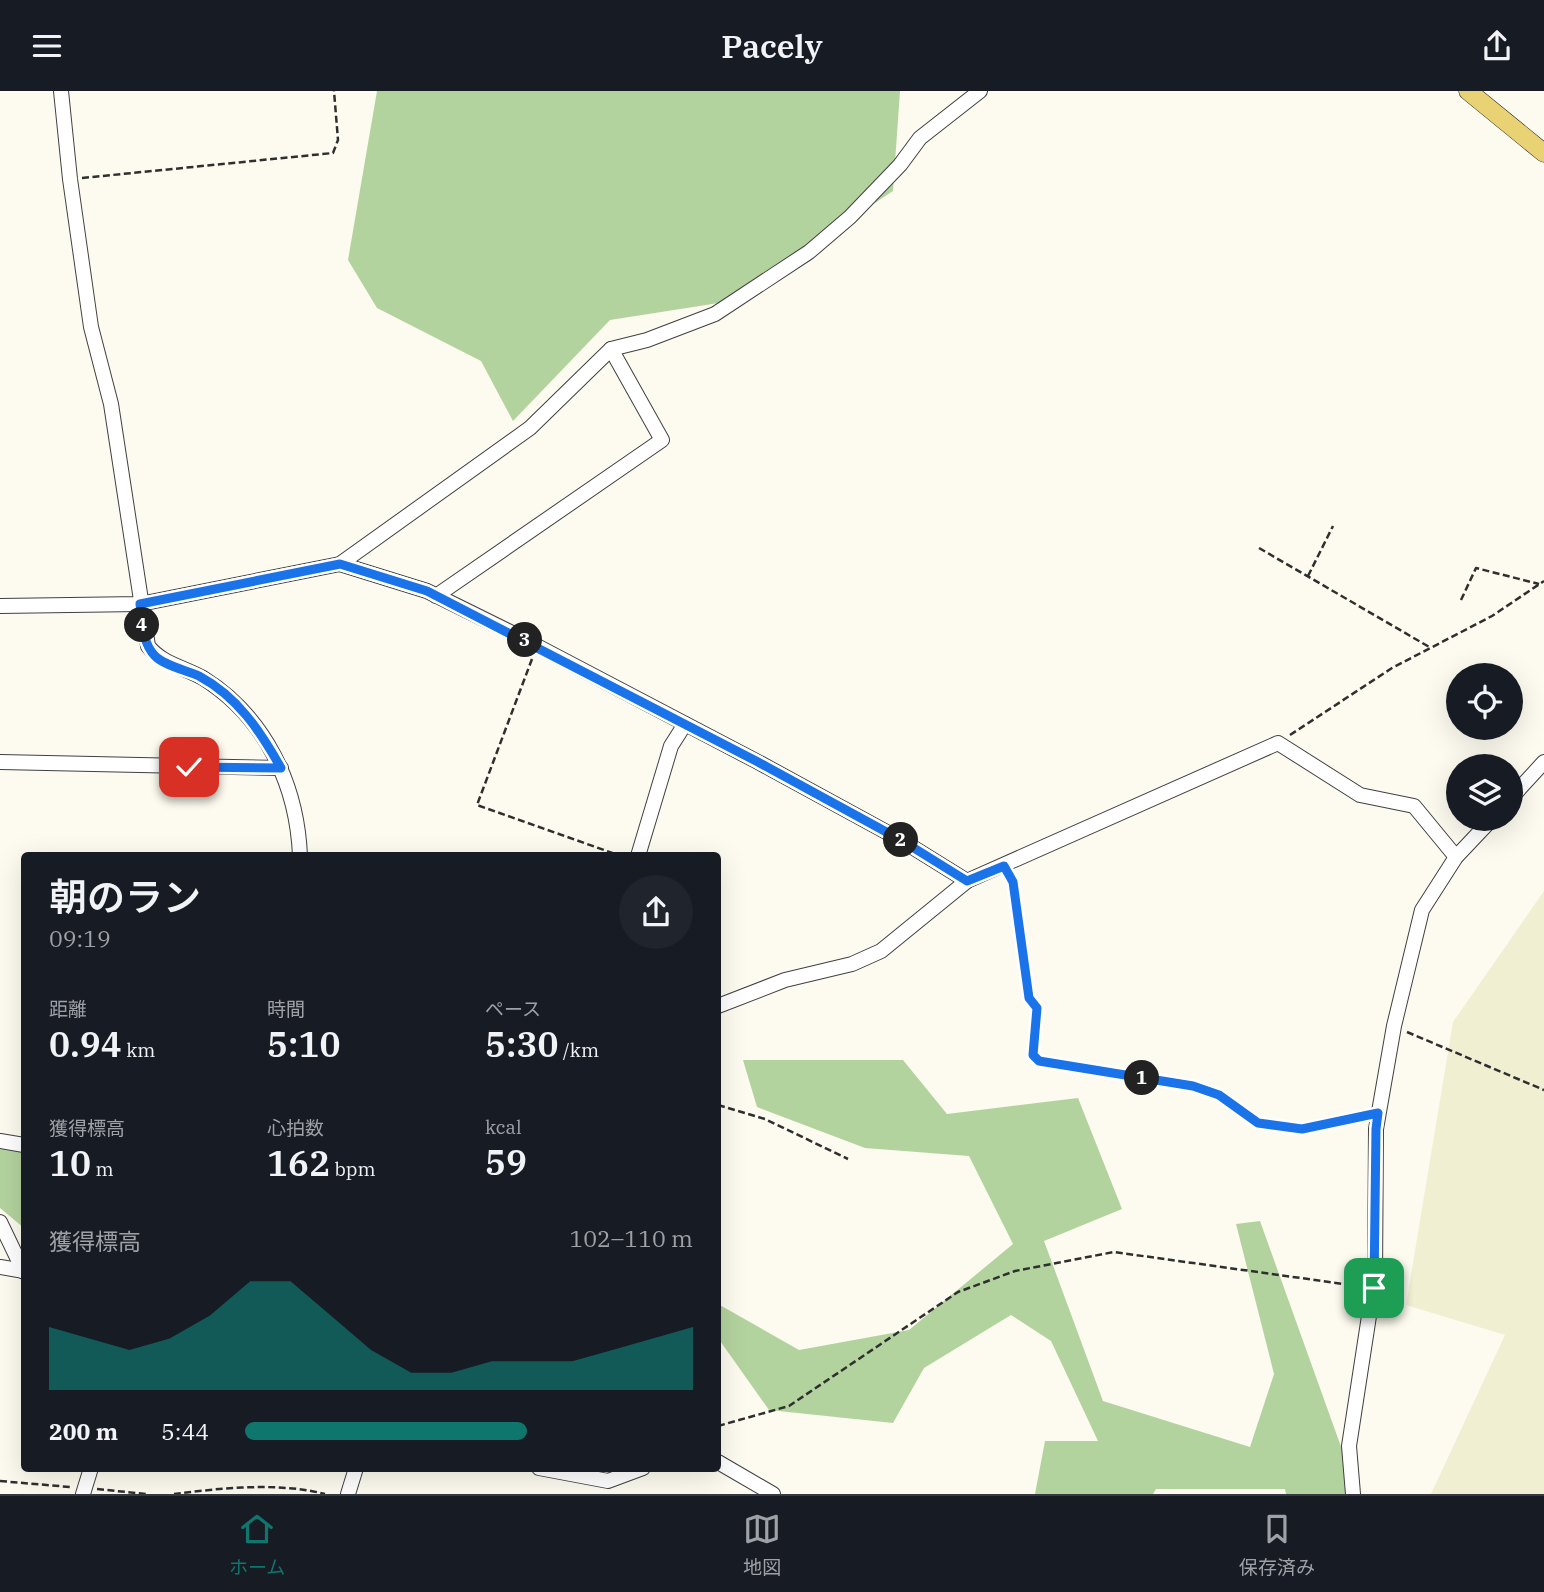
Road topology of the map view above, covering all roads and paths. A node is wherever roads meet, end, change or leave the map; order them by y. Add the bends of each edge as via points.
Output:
1 (61, 91) edge
2 (334, 91) edge
3 (980, 91) edge
4 (1468, 91) edge
5 (1544, 153) edge
6 (70, 179) junction
7 (611, 349) junction
8 (1333, 526) dead end
9 (1259, 548) dead end
10 (340, 564) junction
11 (1308, 576) junction
12 (1544, 581) edge
13 (1539, 584) junction
14 (436, 596) junction
15 (1461, 600) dead end
16 (140, 604) junction
17 (0, 606) edge
18 (537, 646) junction
19 (1431, 648) junction
20 (685, 724) junction
21 (1278, 743) junction
22 (0, 762) edge
23 (1544, 762) edge
24 (281, 768) junction
25 (1523, 785) edge
26 (1481, 831) edge
27 (300, 852) edge
28 (609, 852) edge
29 (639, 852) edge
30 (1457, 857) junction
31 (1004, 866) junction
32 (967, 881) junction
33 (721, 1005) edge
34 (1394, 1026) junction
35 (1544, 1090) edge
36 (721, 1106) edge
37 (1378, 1113) junction
38 (0, 1141) edge
39 (21, 1144) edge
40 (848, 1159) dead end
41 (0, 1222) edge
42 (21, 1266) edge
43 (0, 1267) edge
44 (21, 1271) edge
45 (1374, 1288) junction
46 (721, 1425) edge
47 (721, 1464) edge
48 (90, 1472) edge
49 (355, 1472) edge
50 (560, 1472) edge
51 (632, 1472) edge
52 (0, 1481) edge
53 (83, 1491) edge
54 (146, 1494) edge
55 (174, 1494) edge
56 (325, 1494) edge
57 (348, 1494) edge
58 (773, 1494) edge
59 (1353, 1494) edge

1 - 6 street
2 - 6 path via 338,140 333,153
3 - 7 street via 920,138 850,217 809,252 715,314
4 - 5 main road
6 - 16 street via 91,327 111,404
7 - 10 street via 530,428
7 - 14 street via 662,440
8 - 11 path
9 - 11 path
10 - 14 street
10 - 16 street
11 - 19 path
12 - 13 path
13 - 15 path via 1476,568
13 - 19 path via 1492,616
14 - 18 street
16 - 17 street
16 - 24 street via 148,646 156,658 201,677 228,697 258,727
18 - 20 street
18 - 28 path via 477,806
19 - 21 path via 1392,668
20 - 29 street via 671,746
20 - 32 street via 901,840
21 - 30 street via 1360,795 1415,806
21 - 31 street
22 - 24 street
23 - 25 street
24 - 27 street via 296,810
26 - 30 street
30 - 34 street via 1422,910
31 - 32 street
31 - 37 path via 1013,882 1029,998 1037,1008 1033,1055 1039,1061 1193,1086 1219,1095 1258,1123 1302,1129
32 - 33 street via 881,951
34 - 35 path
34 - 37 street
36 - 40 path via 765,1119
37 - 45 street
38 - 39 street
41 - 42 street
43 - 44 street
45 - 46 path via 1114,1252 1015,1271 958,1292 789,1406
45 - 59 street via 1349,1446
47 - 58 street
48 - 53 street
49 - 57 street
50 - 51 street via 608,1481
52 - 53 path
53 - 54 path
55 - 56 path via 220,1488

